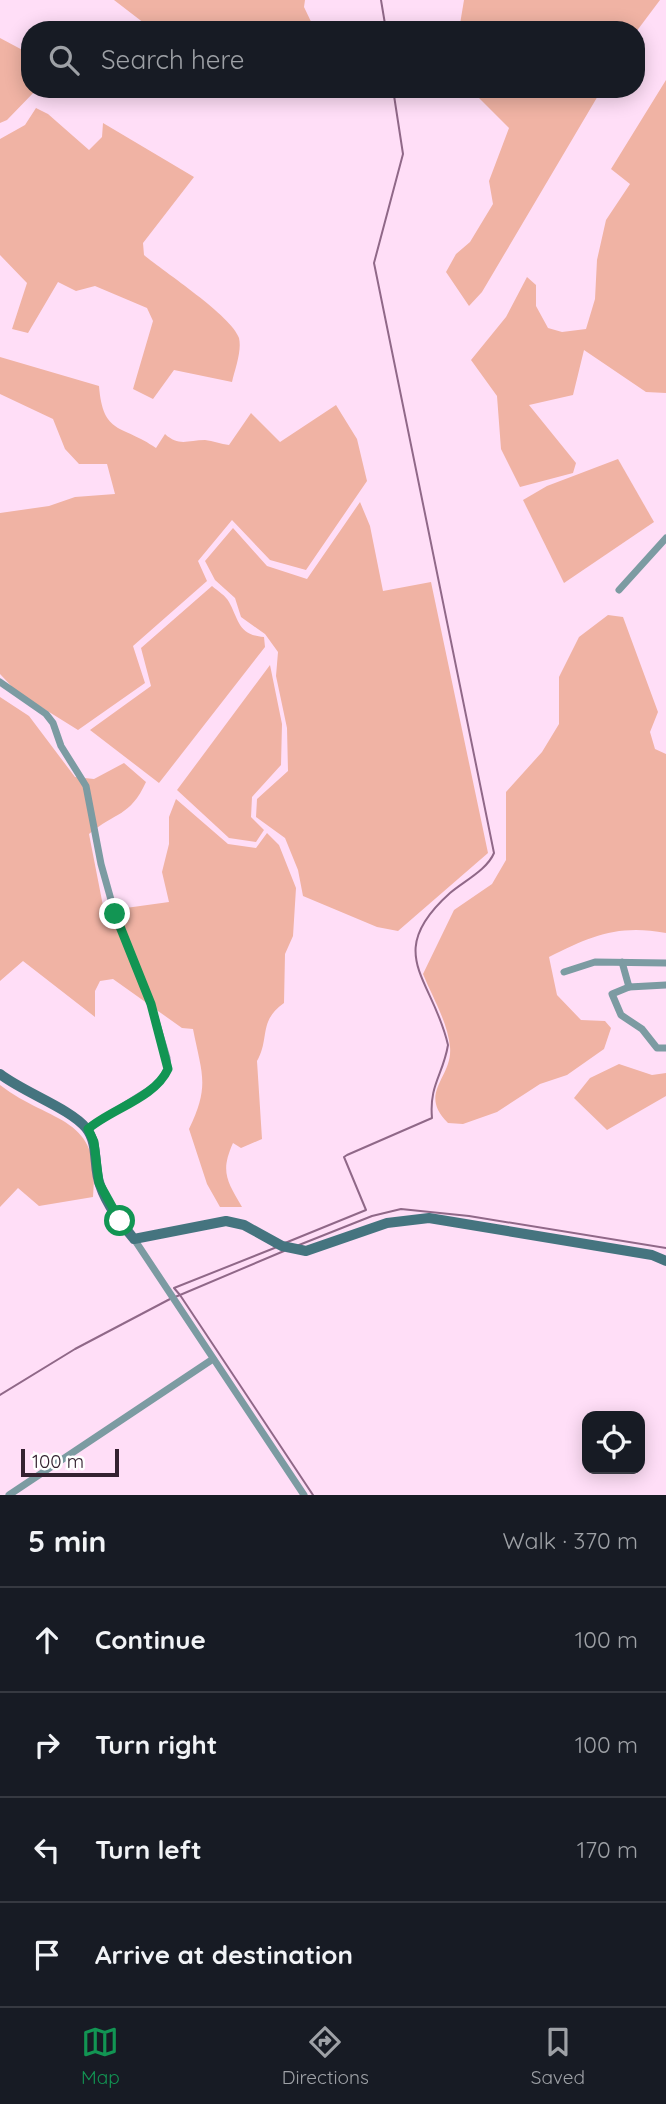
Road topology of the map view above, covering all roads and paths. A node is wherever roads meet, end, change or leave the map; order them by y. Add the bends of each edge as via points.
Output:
1 (666, 538) edge
2 (619, 590) dead end
3 (0, 682) edge
4 (622, 962) junction
5 (666, 963) edge
6 (564, 972) dead end
7 (666, 985) edge
8 (628, 987) junction
9 (666, 1048) edge
10 (0, 1074) edge
11 (88, 1129) junction
12 (134, 1239) junction
13 (666, 1261) edge
14 (213, 1359) junction
15 (9, 1495) edge
16 (304, 1495) edge

1 - 2 street
3 - 11 street via 46,714 86,786 112,901 167,1058 168,1069 157,1086
4 - 5 street
4 - 6 street via 595,962
4 - 8 street
7 - 8 street
8 - 9 street via 609,996 623,1017 642,1029 657,1048
10 - 11 street
11 - 12 street via 103,1192
12 - 13 street via 226,1221 244,1225 282,1246 306,1251 387,1223 429,1218
12 - 14 street
14 - 15 street
14 - 16 street

